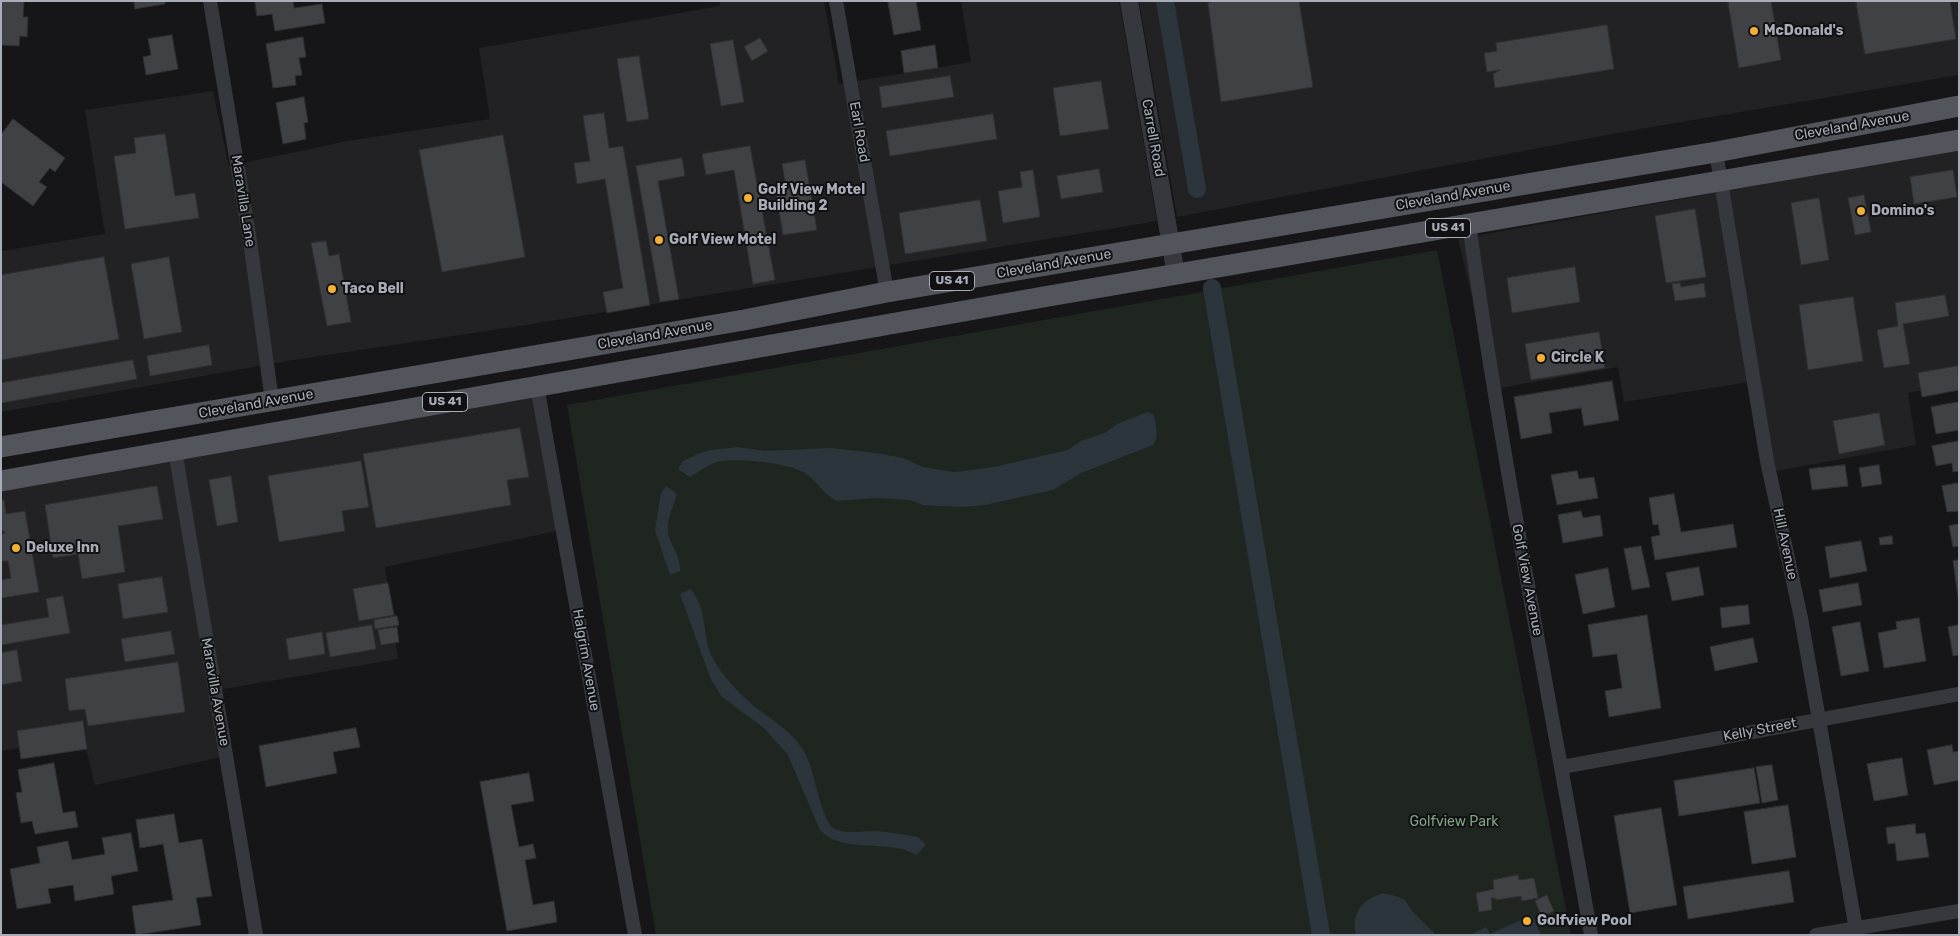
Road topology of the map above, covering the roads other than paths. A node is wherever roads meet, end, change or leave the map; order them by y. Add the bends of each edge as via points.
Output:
1 (210, 1) edge
2 (836, 1) edge
3 (1130, 1) edge
4 (1959, 106) edge
5 (1959, 140) edge
6 (1716, 152) junction
7 (1721, 181) junction
8 (1468, 224) junction
9 (1171, 244) junction
10 (1176, 275) junction
11 (887, 292) junction
12 (607, 343) junction
13 (538, 386) junction
14 (272, 401) junction
15 (204, 445) junction
16 (1, 447) edge
17 (175, 450) junction
18 (1, 480) edge
19 (1959, 694) edge
20 (1818, 719) junction
21 (1562, 767) junction
22 (1959, 911) edge
23 (1856, 931) edge
24 (256, 935) edge
25 (635, 935) edge
26 (1591, 935) edge
27 (1816, 935) edge

1 - 14 street, Maravilla Lane via 249,234
2 - 11 street, Earl Road
3 - 9 street, Carrell Road
4 - 6 main road, Cleveland Avenue / US 41
5 - 7 main road, US 41
6 - 7 street, Hill Avenue
6 - 9 main road, Cleveland Avenue / US 41
7 - 8 main road, US 41
7 - 20 street, Hill Avenue via 1768,461 1801,618
8 - 10 main road, US 41
8 - 21 street, Golf View Avenue via 1506,466
9 - 10 street, Carrell Road
9 - 11 main road, Cleveland Avenue / US 41
10 - 13 main road, US 41
11 - 12 main road, Cleveland Avenue / US 41
12 - 13 main road via 571,358
12 - 14 main road, Cleveland Avenue / US 41
13 - 15 main road, US 41
13 - 25 street, Halgrim Avenue
14 - 15 main road via 250,419
14 - 16 main road, Cleveland Avenue / US 41
15 - 17 main road, US 41
17 - 18 main road, US 41
17 - 24 street, Maravilla Avenue
19 - 20 street, Kelly Street
20 - 21 street, Kelly Street
20 - 23 street, Hill Avenue
21 - 26 street, Golf View Avenue
22 - 23 street
23 - 27 street

